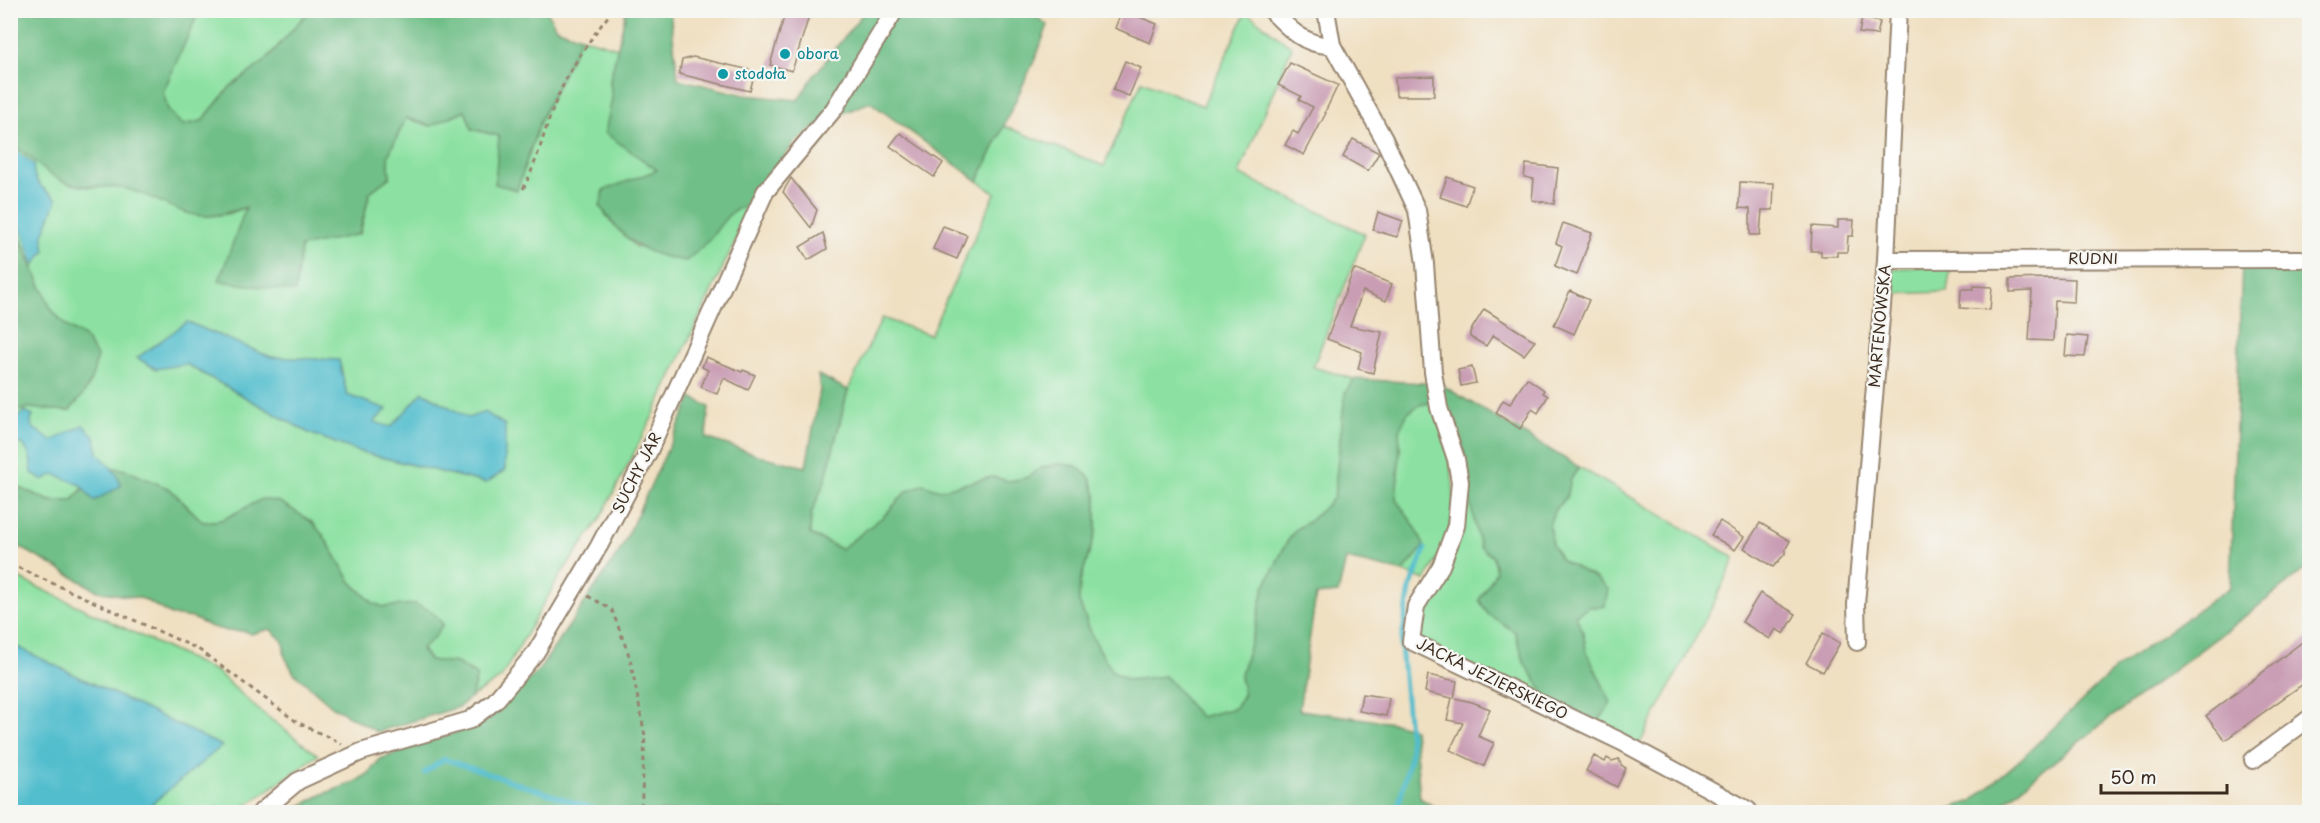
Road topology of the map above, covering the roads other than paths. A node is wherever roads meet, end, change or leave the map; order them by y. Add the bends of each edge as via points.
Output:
1 (895, 10) edge
2 (1271, 10) edge
3 (1326, 10) edge
4 (1898, 10) edge
5 (1332, 45) junction
6 (2301, 259) dead end
7 (1886, 260) junction
8 (1857, 642) dead end
9 (2310, 718) edge
10 (2253, 760) dead end
11 (1748, 810) dead end
12 (261, 813) edge

1 - 12 street, SUCHY JAR via 834,109 765,192 658,434 599,546 536,652 495,701 470,720 361,752 298,781
2 - 5 street via 1299,36 1313,43
3 - 5 street
4 - 7 street, MARTENOWSKA
5 - 11 street, JACKA JEZIERSKIEGO via 1384,139 1417,210 1432,372 1460,482 1456,526 1441,566 1416,606 1411,641 1622,742
6 - 7 street, RUDNI
7 - 8 street, MARTENOWSKA via 1856,604
9 - 10 street

